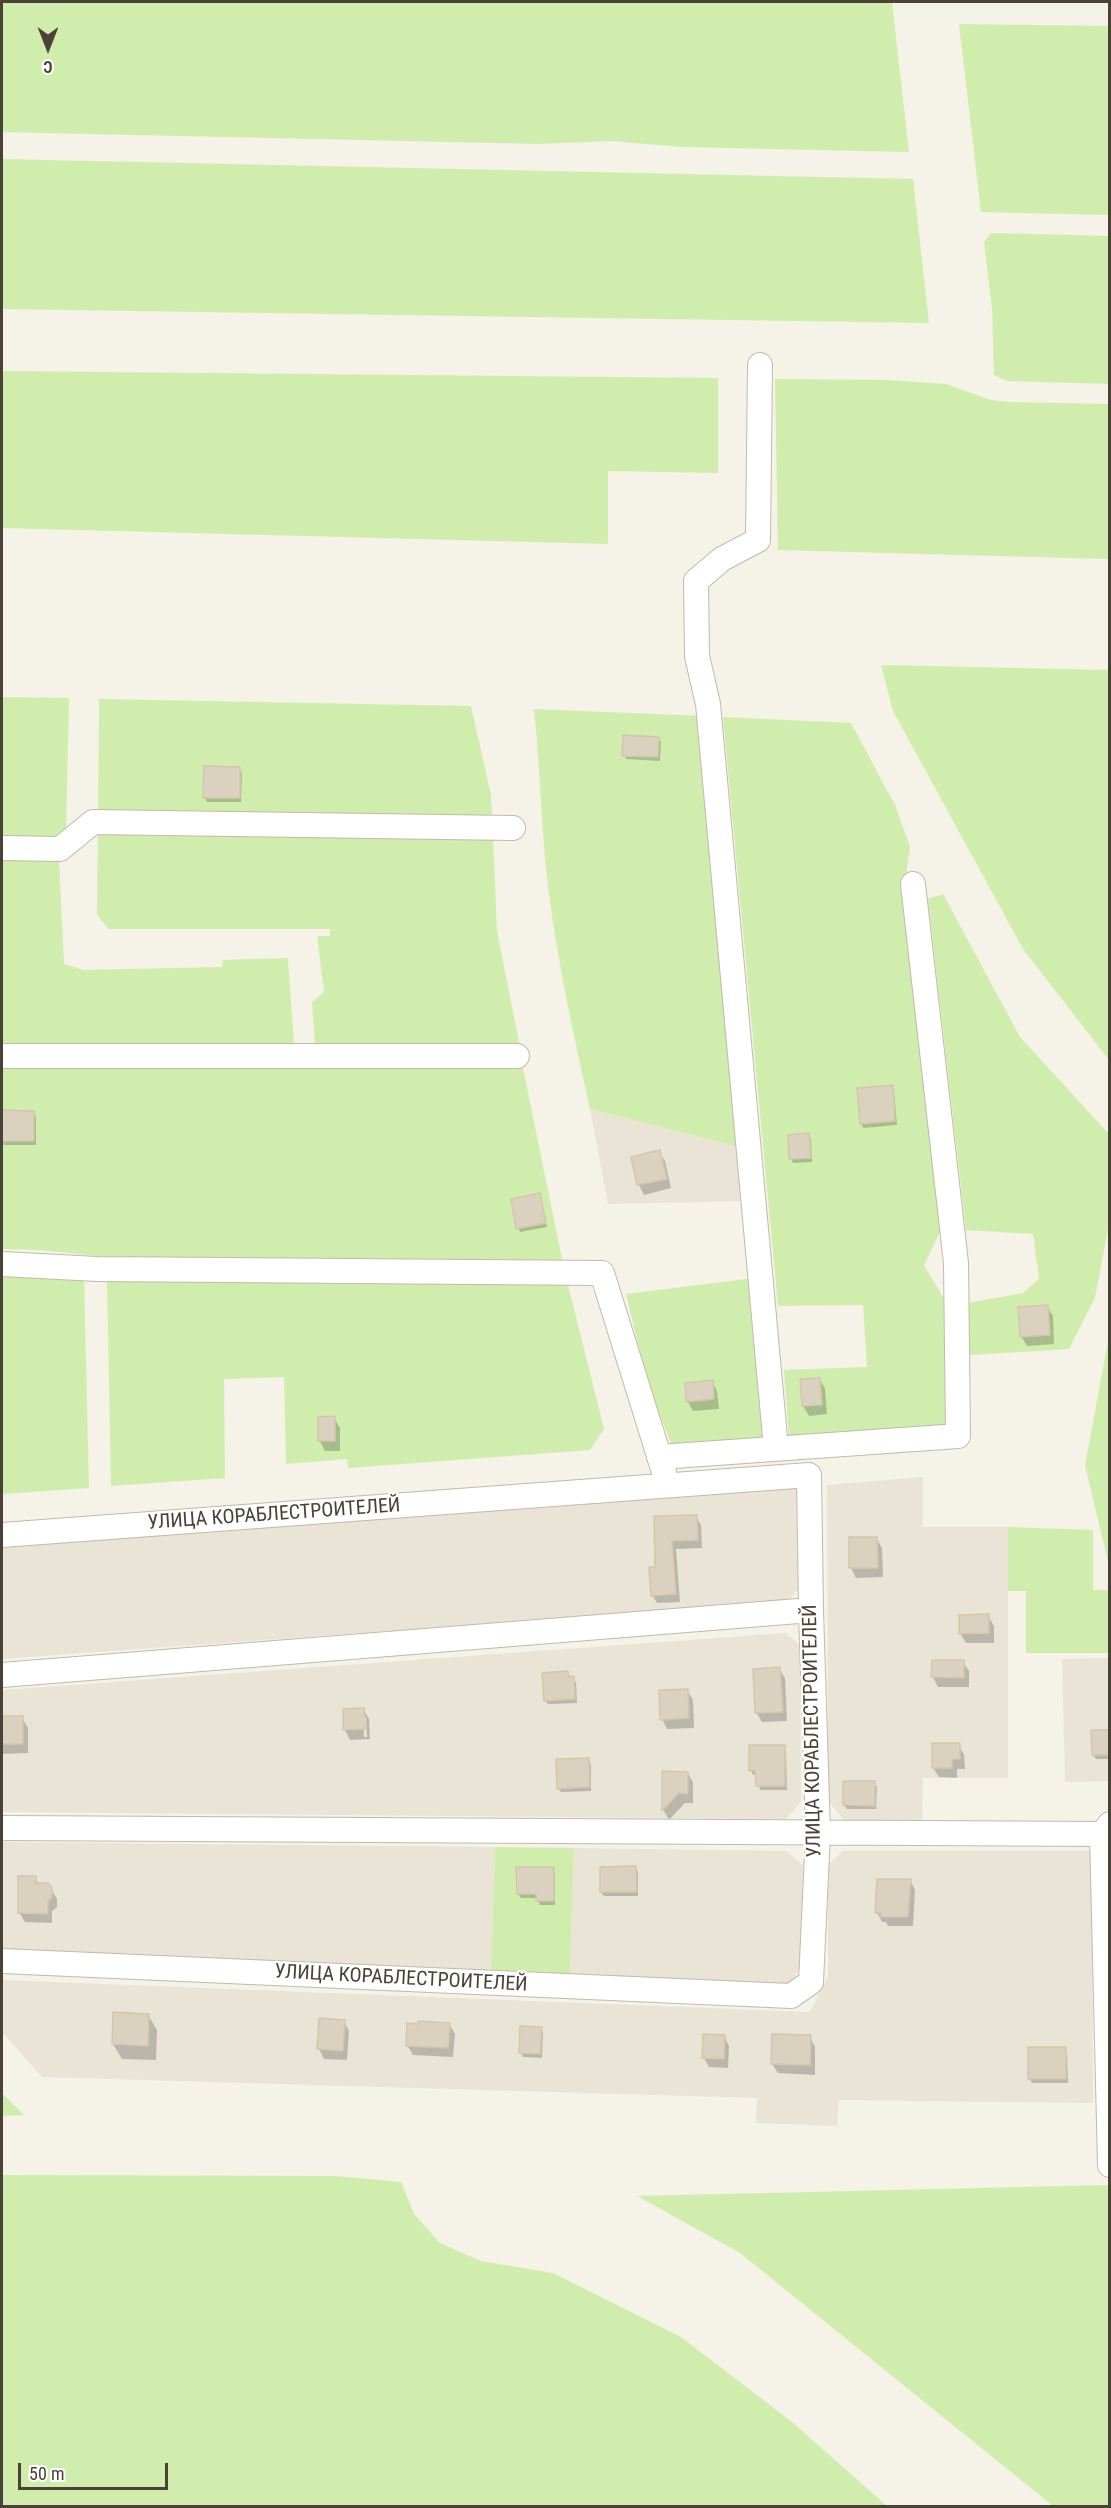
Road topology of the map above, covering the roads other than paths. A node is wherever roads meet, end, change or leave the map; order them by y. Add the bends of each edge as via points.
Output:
1 (760, 365) dead end
2 (513, 828) dead end
3 (2, 848) edge
4 (913, 884) dead end
5 (2, 1056) edge
6 (517, 1056) dead end
7 (2, 1264) edge
8 (776, 1448) junction
9 (659, 1457) junction
10 (667, 1486) junction
11 (2, 1535) edge
12 (811, 1610) junction
13 (2, 1676) edge
14 (2, 1828) edge
15 (1106, 1829) edge
16 (818, 1833) junction
17 (2, 1961) edge
18 (1110, 2165) edge

1 - 8 street via 758,540 722,560 696,581 697,657 709,716
2 - 3 street via 93,822 60,849
4 - 8 street via 956,1263 958,1436
5 - 6 street
7 - 9 street via 97,1269 602,1273
8 - 9 street
9 - 10 street
10 - 11 street, УЛИЦА КОРАБЛЕСТРОИТЕЛЕЙ
10 - 12 street, УЛИЦА КОРАБЛЕСТРОИТЕЛЕЙ via 809,1475
12 - 13 street
12 - 16 street, УЛИЦА КОРАБЛЕСТРОИТЕЛЕЙ
14 - 16 street
15 - 16 street
15 - 18 street
16 - 17 street, УЛИЦА КОРАБЛЕСТРОИТЕЛЕЙ via 811,1982 791,1996

